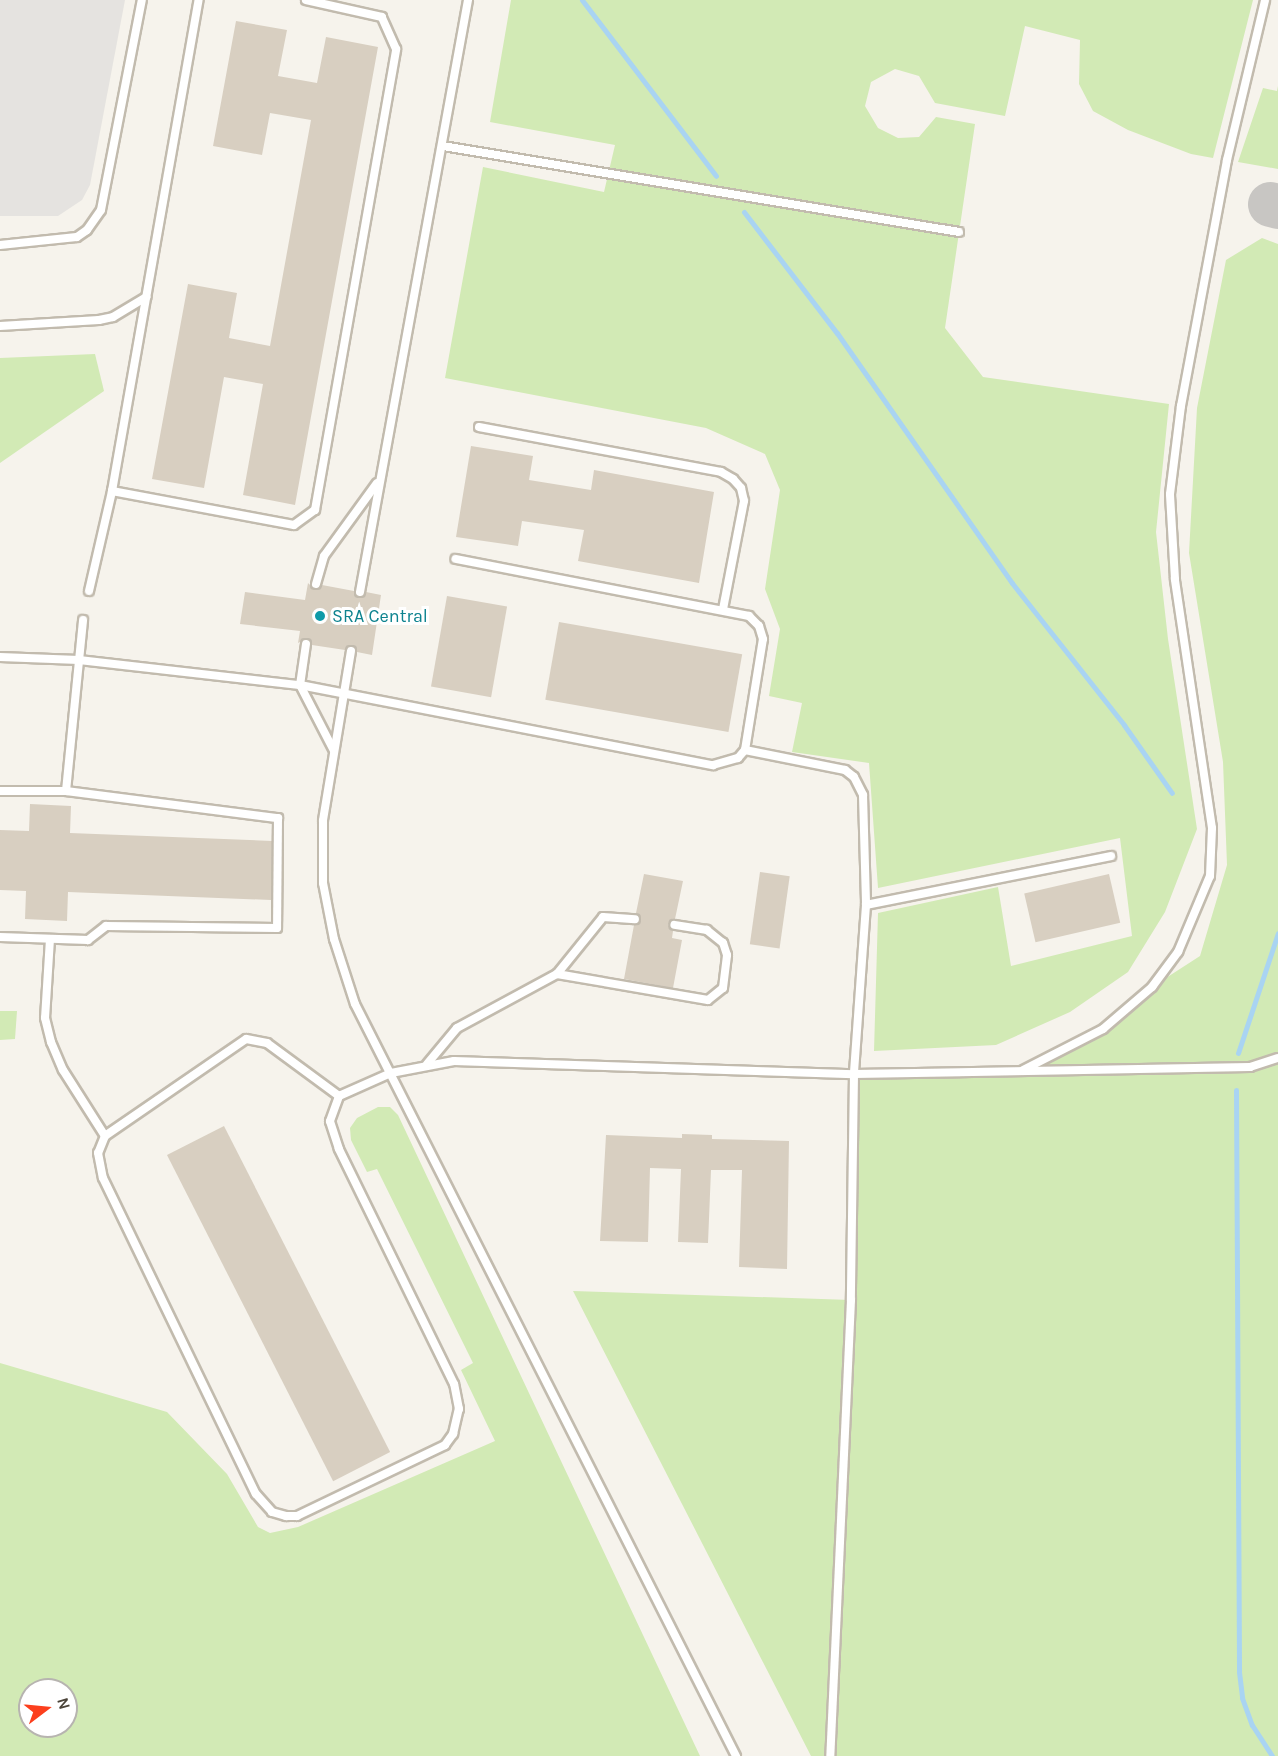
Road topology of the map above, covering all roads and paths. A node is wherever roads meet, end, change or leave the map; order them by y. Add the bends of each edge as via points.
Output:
1 (142, 0) edge
2 (199, 0) edge
3 (307, 0) edge
4 (468, 0) edge
5 (1265, 0) edge
6 (443, 146) junction
7 (959, 232) dead end
8 (0, 245) edge
9 (146, 297) junction
10 (0, 326) edge
11 (479, 427) dead end
12 (378, 482) junction
13 (112, 490) junction
14 (455, 560) dead end
15 (316, 584) dead end
16 (88, 591) dead end
17 (360, 592) dead end
18 (723, 609) junction
19 (83, 620) dead end
20 (306, 644) dead end
21 (351, 651) dead end
22 (0, 657) edge
23 (79, 660) junction
24 (300, 685) junction
25 (344, 694) junction
26 (745, 750) junction
27 (334, 751) junction
28 (0, 791) edge
29 (66, 791) junction
30 (1111, 856) dead end
31 (866, 905) junction
32 (635, 919) dead end
33 (674, 925) dead end
34 (0, 937) edge
35 (50, 939) junction
36 (557, 974) junction
37 (1278, 1058) edge
38 (428, 1064) junction
39 (1022, 1071) junction
40 (391, 1073) junction
41 (854, 1074) junction
42 (339, 1096) junction
43 (105, 1136) junction
44 (736, 1756) edge
45 (830, 1756) edge

1 - 8 lane via 101,210 77,237
2 - 9 lane
3 - 13 lane via 382,17 396,49 315,510 294,525
4 - 6 lane
5 - 39 lane via 1227,160 1181,406 1170,494 1175,579 1212,828 1210,876 1178,952 1152,987 1103,1029
6 - 7 lane
6 - 12 lane
9 - 10 lane via 113,317 99,320
9 - 13 lane
11 - 18 lane via 721,472 733,479 741,488 744,501
12 - 15 lane via 324,556
12 - 17 lane
13 - 16 lane
14 - 18 lane
18 - 26 lane via 749,616 759,626 763,639
19 - 23 lane
20 - 24 lane
21 - 25 lane
22 - 23 lane
23 - 24 lane
23 - 29 lane
24 - 25 lane
24 - 27 lane
25 - 26 lane via 713,765 738,758
25 - 27 lane
26 - 31 lane via 844,770 854,777 863,795
27 - 40 lane via 323,821 323,883 334,939 355,1004
28 - 29 lane
29 - 35 lane via 278,818 277,928 106,926 88,940
30 - 31 lane
31 - 41 lane
32 - 36 lane via 603,917
33 - 36 lane via 707,930 723,943 727,955 723,988 708,1000
34 - 35 lane
35 - 43 lane via 45,1018 51,1042 63,1070
36 - 38 lane via 457,1028
37 - 39 lane via 1250,1067
38 - 40 lane
38 - 41 lane via 453,1061
39 - 41 lane
40 - 42 lane
40 - 44 lane
41 - 45 lane via 851,1300
42 - 43 lane via 267,1043 246,1040
42 - 43 lane via 330,1121 339,1149 454,1384 459,1409 453,1434 445,1445 297,1516 272,1512 256,1494 104,1178 98,1153

